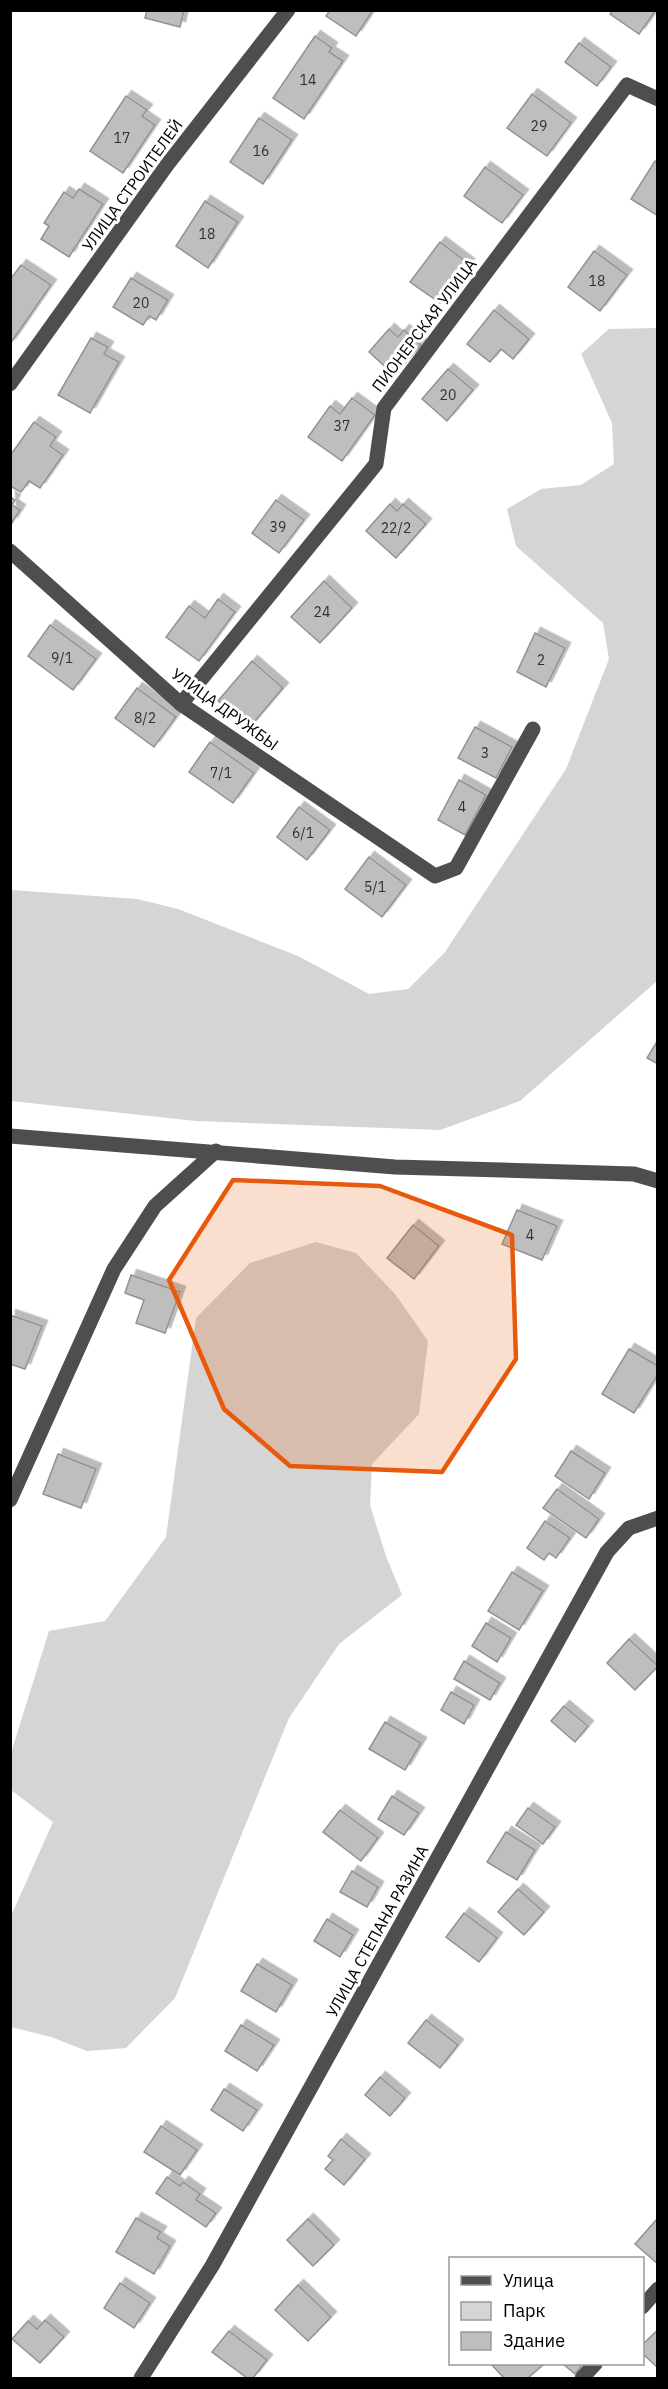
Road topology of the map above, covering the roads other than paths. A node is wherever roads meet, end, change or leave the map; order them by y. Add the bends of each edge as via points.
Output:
1 (288, 10) edge
2 (657, 99) edge
3 (10, 384) edge
4 (10, 551) edge
5 (181, 704) junction
6 (533, 729) dead end
7 (10, 1136) edge
8 (216, 1151) junction
9 (657, 1181) edge
10 (10, 1500) edge
11 (657, 1518) edge
12 (657, 2289) edge
13 (644, 2305) edge
14 (594, 2365) edge
15 (141, 2379) edge
16 (582, 2379) edge

1 - 3 street, УЛИЦА СТРОИТЕЛЕЙ via 167,165
2 - 5 street, ПИОНЕРСКАЯ УЛИЦА via 627,85 384,408 376,464
4 - 5 street, УЛИЦА ДРУЖБЫ
5 - 6 street, УЛИЦА ДРУЖБЫ via 435,876 456,868
7 - 8 street
8 - 9 street via 395,1167 634,1174
8 - 10 street via 155,1206 114,1269
11 - 15 street, УЛИЦА СТЕПАНА РАЗИНА via 629,1528 607,1552 218,2256
12 - 13 street
14 - 16 street

